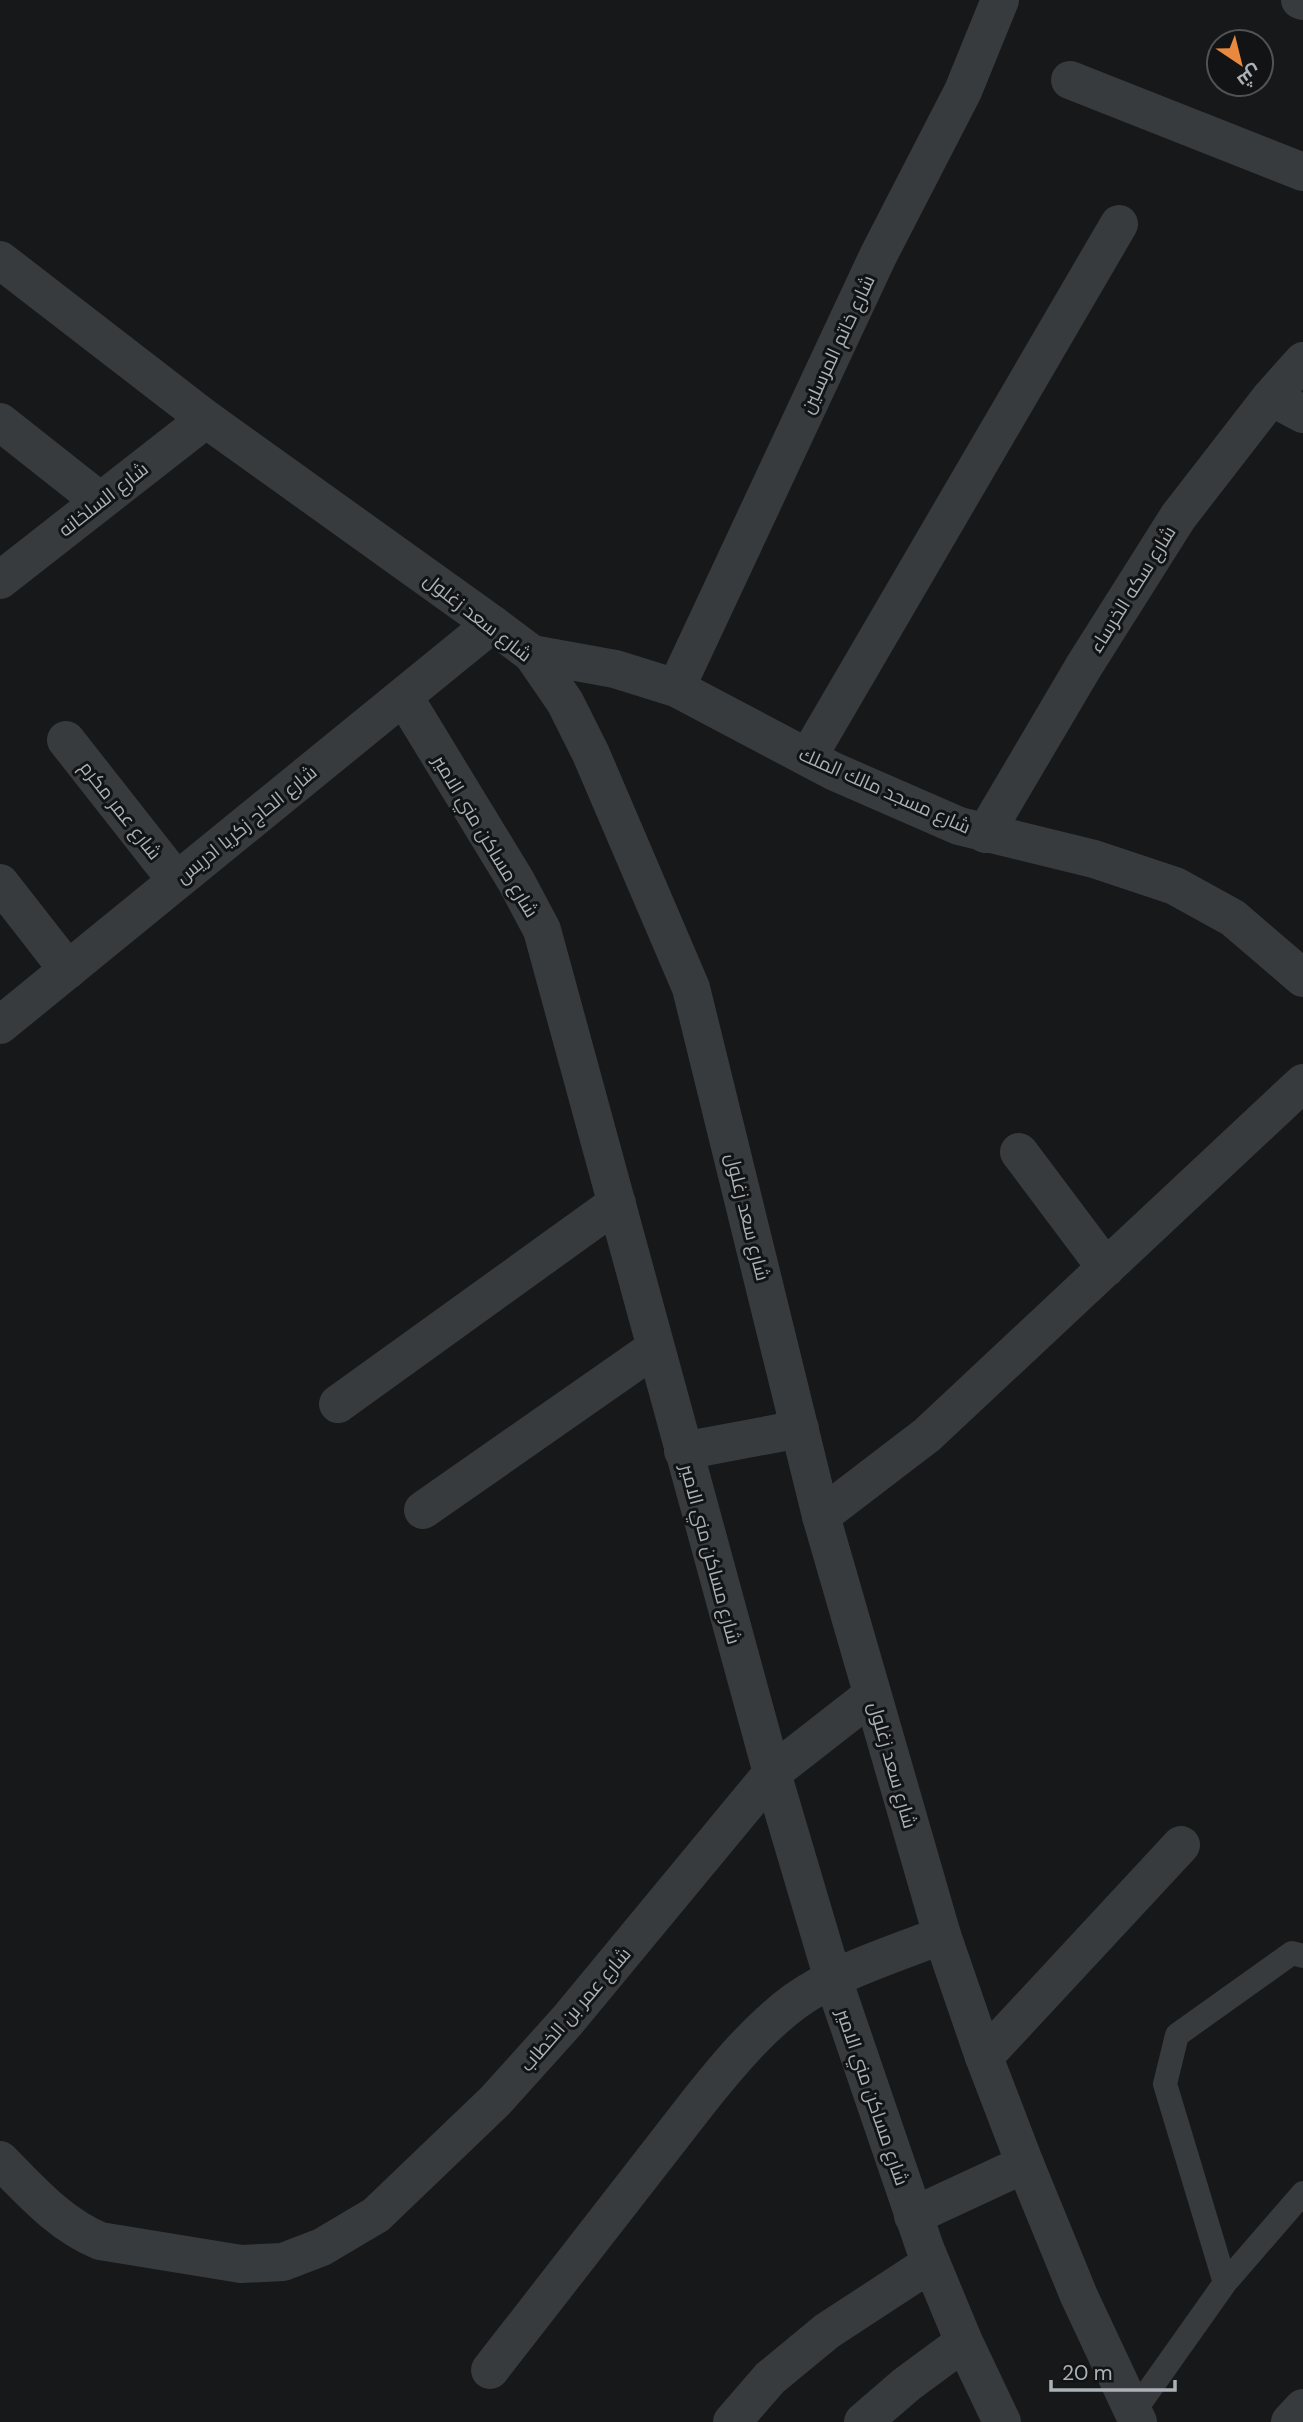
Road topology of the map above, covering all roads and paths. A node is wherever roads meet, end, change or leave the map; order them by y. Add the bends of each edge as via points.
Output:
1 (1000, 0) edge
2 (1070, 80) dead end
3 (1303, 172) edge
4 (1118, 224) dead end
5 (0, 260) edge
6 (1303, 361) edge
7 (1287, 405) edge
8 (206, 419) junction
9 (0, 422) edge
10 (100, 501) junction
11 (0, 580) edge
12 (492, 624) junction
13 (532, 654) junction
14 (676, 688) junction
15 (404, 697) junction
16 (66, 740) dead end
17 (808, 757) junction
18 (985, 834) junction
19 (176, 880) junction
20 (0, 883) edge
21 (68, 970) junction
22 (1303, 978) edge
23 (0, 1025) edge
24 (1303, 1083) edge
25 (1019, 1152) dead end
26 (617, 1203) junction
27 (1106, 1268) junction
28 (655, 1348) junction
29 (338, 1404) dead end
30 (800, 1429) junction
31 (683, 1451) junction
32 (423, 1510) dead end
33 (821, 1516) junction
34 (872, 1695) junction
35 (772, 1773) junction
36 (1181, 1845) dead end
37 (942, 1934) junction
38 (1303, 1956) edge
39 (833, 1979) junction
40 (984, 2057) junction
41 (0, 2160) edge
42 (1025, 2164) junction
43 (1303, 2193) edge
44 (913, 2216) junction
45 (931, 2263) junction
46 (1225, 2283) junction
47 (964, 2342) junction
48 (489, 2370) dead end
49 (1303, 2408) edge
50 (1135, 2418) edge
51 (732, 2422) edge
52 (863, 2422) edge
53 (1002, 2422) edge
54 (1290, 2422) edge

1 - 14 street, شارع خاتم المرسلين via 963,91 873,268
2 - 3 street
4 - 17 street
5 - 8 street, شارع سعد زغلول
6 - 7 street, شارع سكه الخرساء
7 - 18 street, شارع سكه الخرساء via 1178,517
8 - 10 street, شارع السلخانه
8 - 12 street, شارع سعد زغلول
9 - 10 street
10 - 11 street, شارع السلخانه
12 - 13 street, شارع سعد زغلول
12 - 15 street, شارع الحاج زكريا ادريس
13 - 14 street, شارع مسجد مالك الملك via 615,669
13 - 30 street, شارع سعد زغلول via 565,702 591,754 691,988
14 - 17 street, شارع مسجد مالك الملك
15 - 19 street, شارع الحاج زكريا ادريس
15 - 26 street, شارع مساكن مني الامير via 542,930
16 - 19 street, شارع عمر مكرم
17 - 18 street, شارع مسجد مالك الملك
18 - 22 street, شارع مسجد مالك الملك via 1094,859 1175,886 1233,918
19 - 21 street, شارع الحاج زكريا ادريس
20 - 21 street
21 - 23 street, شارع الحاج زكريا ادريس
24 - 27 street
25 - 27 street
26 - 28 street, شارع مساكن مني الامير
26 - 29 street
27 - 33 street via 927,1435
28 - 31 street, شارع مساكن مني الامير
28 - 32 street
30 - 31 street
30 - 33 street, شارع سعد زغلول
31 - 35 street, شارع مساكن مني الامير
33 - 34 street, شارع سعد زغلول
34 - 35 street, شارع عمر بن الخطاب
34 - 37 street, شارع سعد زغلول
35 - 39 street, شارع مساكن مني الامير
35 - 41 street, شارع عمر بن الخطاب via 540,2051 478,2118 376,2215 322,2246 283,2262 241,2264 100,2241 61,2220
36 - 40 street
37 - 39 street
37 - 40 street, شارع سعد زغلول
38 - 46 lane via 1292,1953 1177,2035 1165,2084
39 - 44 street, شارع مساكن مني الامير
39 - 48 street via 795,2002 729,2064
40 - 42 street, شارع سعد زغلول
42 - 44 street
42 - 50 street, شارع سعد زغلول
43 - 46 lane
44 - 45 street, شارع مساكن مني الامير
45 - 47 street, شارع مساكن مني الامير
45 - 51 street via 827,2331 770,2378
46 - 50 lane
47 - 52 street
47 - 53 street, شارع مساكن مني الامير
49 - 54 street

